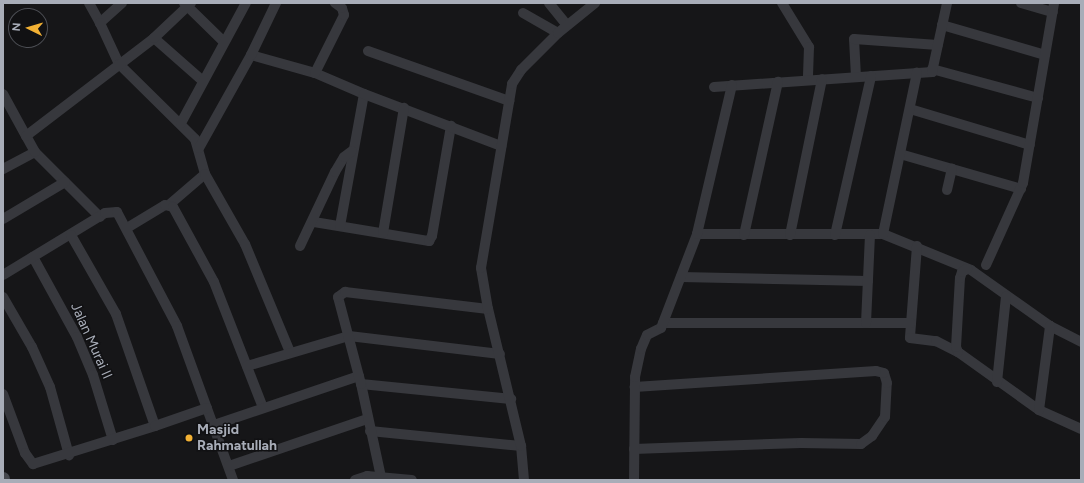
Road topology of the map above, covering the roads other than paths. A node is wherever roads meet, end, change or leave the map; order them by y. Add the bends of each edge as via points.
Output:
1 (89, 3) edge
2 (122, 3) edge
3 (246, 3) edge
4 (276, 3) edge
5 (335, 3) edge
6 (549, 3) edge
7 (594, 3) edge
8 (782, 3) edge
9 (947, 3) edge
10 (1021, 3) edge
11 (188, 4) edge
12 (1054, 8) edge
13 (523, 13) dead end
14 (100, 23) junction
15 (942, 25) junction
16 (567, 26) junction
17 (558, 33) junction
18 (154, 38) junction
19 (224, 42) junction
20 (938, 45) junction
21 (368, 51) dead end
22 (251, 54) junction
23 (1045, 55) junction
24 (119, 64) junction
25 (932, 69) junction
26 (315, 73) junction
27 (917, 73) junction
28 (871, 76) junction
29 (856, 77) junction
30 (822, 79) junction
31 (808, 80) junction
32 (203, 81) junction
33 (778, 82) junction
34 (732, 85) junction
35 (714, 86) dead end
36 (3, 94) edge
37 (364, 94) junction
38 (1038, 98) junction
39 (509, 101) junction
40 (404, 108) junction
41 (910, 110) junction
42 (181, 123) junction
43 (451, 126) junction
44 (26, 136) junction
45 (1030, 145) junction
46 (501, 146) junction
47 (199, 148) junction
48 (352, 151) junction
49 (35, 152) junction
50 (900, 154) junction
51 (3, 169) edge
52 (952, 169) junction
53 (205, 174) junction
54 (65, 182) junction
55 (1021, 189) junction
56 (947, 190) dead end
57 (170, 204) junction
58 (100, 217) junction
59 (3, 219) edge
60 (314, 222) junction
61 (340, 226) junction
62 (127, 228) junction
63 (383, 233) junction
64 (697, 234) junction
65 (883, 234) junction
66 (71, 235) junction
67 (744, 235) junction
68 (790, 235) junction
69 (835, 235) junction
70 (870, 235) junction
71 (300, 246) dead end
72 (917, 246) junction
73 (33, 257) junction
74 (986, 264) dead end
75 (967, 269) junction
76 (3, 274) edge
77 (681, 277) junction
78 (868, 281) junction
79 (1006, 296) junction
80 (3, 297) edge
81 (488, 309) junction
82 (662, 323) junction
83 (866, 323) junction
84 (911, 323) junction
85 (1050, 326) junction
86 (349, 336) junction
87 (1081, 342) edge
88 (290, 352) junction
89 (958, 352) junction
90 (500, 354) junction
91 (247, 366) junction
92 (360, 380) junction
93 (997, 382) junction
94 (635, 387) junction
95 (3, 394) edge
96 (510, 398) junction
97 (207, 408) junction
98 (263, 408) junction
99 (1039, 410) junction
100 (368, 419) junction
101 (214, 425) junction
102 (155, 426) junction
103 (1081, 429) edge
104 (370, 430) junction
105 (113, 440) junction
106 (521, 446) junction
107 (634, 449) junction
108 (70, 455) junction
109 (229, 466) junction
110 (381, 477) junction
111 (233, 480) edge
112 (354, 480) edge
113 (412, 480) edge
114 (524, 480) edge
115 (634, 480) edge

1 - 14 street
2 - 14 street
3 - 19 street
4 - 22 street
5 - 26 street via 342,8 344,15
6 - 16 street
7 - 16 street
8 - 31 street via 809,47
9 - 15 street
10 - 12 street
11 - 18 street
11 - 19 street
12 - 23 street
13 - 17 street
14 - 24 street
15 - 20 street
15 - 23 street
16 - 17 street
17 - 39 street via 521,70 512,84
18 - 24 street
18 - 32 street
19 - 32 street
20 - 25 street
20 - 29 street via 854,39
21 - 39 street
22 - 26 street
22 - 47 street
23 - 38 street
24 - 42 street
24 - 44 street
25 - 27 street via 932,72
25 - 38 street
26 - 37 street
27 - 28 street
27 - 41 street
28 - 29 street
28 - 69 street
29 - 30 street
30 - 31 street
30 - 68 street
31 - 33 street
32 - 42 street
33 - 34 street
33 - 67 street
34 - 35 street
34 - 64 street
36 - 44 street
37 - 40 street
37 - 48 street
38 - 45 street
39 - 46 street
40 - 43 street
40 - 63 street
41 - 45 street
41 - 50 street
42 - 47 street
43 - 46 street
43 - 63 street via 432,236 429,241
44 - 49 street
45 - 55 street
46 - 81 street via 481,268
47 - 53 street
48 - 60 street via 344,157 335,172
48 - 61 street
49 - 51 street
49 - 54 street
50 - 52 street
50 - 65 street
52 - 55 street
52 - 56 street
53 - 57 street
53 - 88 street via 245,244
54 - 58 street
54 - 59 street
55 - 74 street
57 - 62 street
57 - 91 street via 214,282
58 - 62 street via 114,211
58 - 66 street
60 - 61 street
60 - 71 street
61 - 63 street
62 - 97 street via 178,326
64 - 67 street
64 - 77 street
65 - 70 street
65 - 72 street
66 - 73 street
66 - 102 street via 116,314
67 - 68 street
68 - 69 street
69 - 70 street
70 - 78 street
72 - 75 street
72 - 84 street
73 - 76 street
73 - 105 street, Jalan Murai II via 77,337 93,375
75 - 79 street
75 - 89 street via 962,272 960,278 956,347
77 - 78 street
77 - 82 street
78 - 83 street
79 - 85 street
79 - 93 street
80 - 108 street via 32,347 50,387
81 - 86 street via 345,292 338,297 338,303
81 - 90 street
82 - 83 street
82 - 94 street via 661,328 647,335 641,349
83 - 84 street
84 - 89 street via 910,338 936,341
85 - 87 street
85 - 99 street
86 - 88 street
86 - 90 street
86 - 92 street
88 - 91 street
89 - 93 street
90 - 96 street
91 - 98 street
92 - 96 street
92 - 98 street
92 - 100 street
93 - 99 street
94 - 107 street
94 - 107 street via 876,371 884,374 887,383 885,418 872,436 861,444 801,443
95 - 108 street via 31,463
96 - 106 street
97 - 101 street
97 - 102 street
98 - 101 street
99 - 103 street
100 - 104 street
100 - 109 street
101 - 109 street
102 - 105 street
104 - 106 street
104 - 110 street
105 - 108 street
106 - 114 street
107 - 115 street
109 - 111 street
110 - 112 street via 367,476
110 - 113 street

